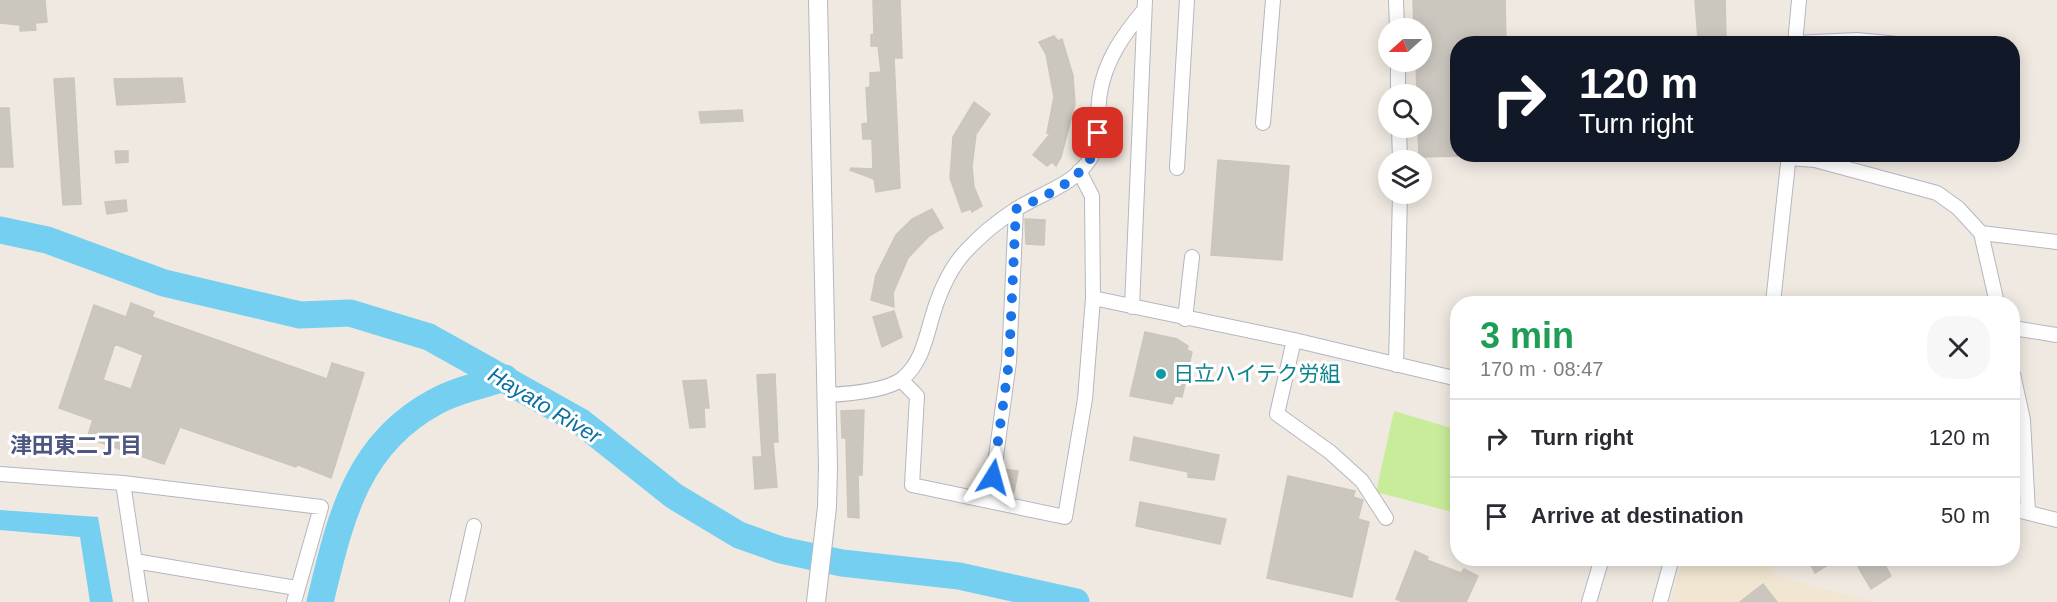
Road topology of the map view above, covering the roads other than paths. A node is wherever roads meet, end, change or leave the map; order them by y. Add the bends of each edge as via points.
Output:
1 (818, 0) edge
2 (1187, 0) edge
3 (1273, 0) edge
4 (1396, 0) edge
5 (1799, 0) edge
6 (1144, 5) edge
7 (1397, 18) edge
8 (1796, 36) edge
9 (1263, 123) dead end
10 (1788, 162) edge
11 (1822, 162) edge
12 (1177, 168) dead end
13 (1079, 171) junction
14 (1400, 204) edge
15 (1016, 209) junction
16 (1981, 233) junction
17 (2057, 242) edge
18 (1192, 257) dead end
19 (1774, 296) edge
20 (1995, 296) edge
21 (1093, 298) junction
22 (1132, 306) junction
23 (1185, 319) junction
24 (2020, 329) edge
25 (2057, 335) edge
26 (1294, 340) junction
27 (1396, 365) junction
28 (1450, 377) edge
29 (901, 380) junction
30 (827, 395) junction
31 (2020, 406) edge
32 (0, 474) edge
33 (123, 483) junction
34 (990, 500) junction
35 (2020, 510) edge
36 (2028, 512) junction
37 (1386, 518) dead end
38 (2057, 520) edge
39 (474, 526) dead end
40 (135, 561) junction
41 (1600, 566) edge
42 (1670, 566) edge
43 (295, 595) edge
44 (817, 598) edge
45 (141, 602) edge
46 (457, 602) edge
47 (1589, 602) edge
48 (1660, 602) edge

1 - 30 street
2 - 12 street
3 - 9 street
4 - 7 street
5 - 8 street
6 - 13 street via 1118,42 1108,65 1100,92 1098,133 1091,158
6 - 22 street
10 - 19 street
11 - 16 street via 1937,193 1958,208
13 - 15 street via 1062,185
13 - 21 street via 1092,196
14 - 27 street
15 - 29 street via 973,244 950,271 924,347
15 - 34 street via 1009,362
16 - 17 street
16 - 20 street
18 - 23 street
21 - 22 street
21 - 34 street via 1085,399 1065,517
22 - 23 street
23 - 26 street
24 - 25 street
26 - 27 street
26 - 37 street via 1277,414 1362,481
27 - 28 street
29 - 30 street via 853,394
29 - 34 street via 917,396 912,485
30 - 44 street via 827,507
31 - 36 street
32 - 33 street
33 - 40 street
33 - 43 street via 321,507
35 - 36 street
36 - 38 street
39 - 46 street
40 - 43 street
40 - 45 street
41 - 47 street
42 - 48 street

